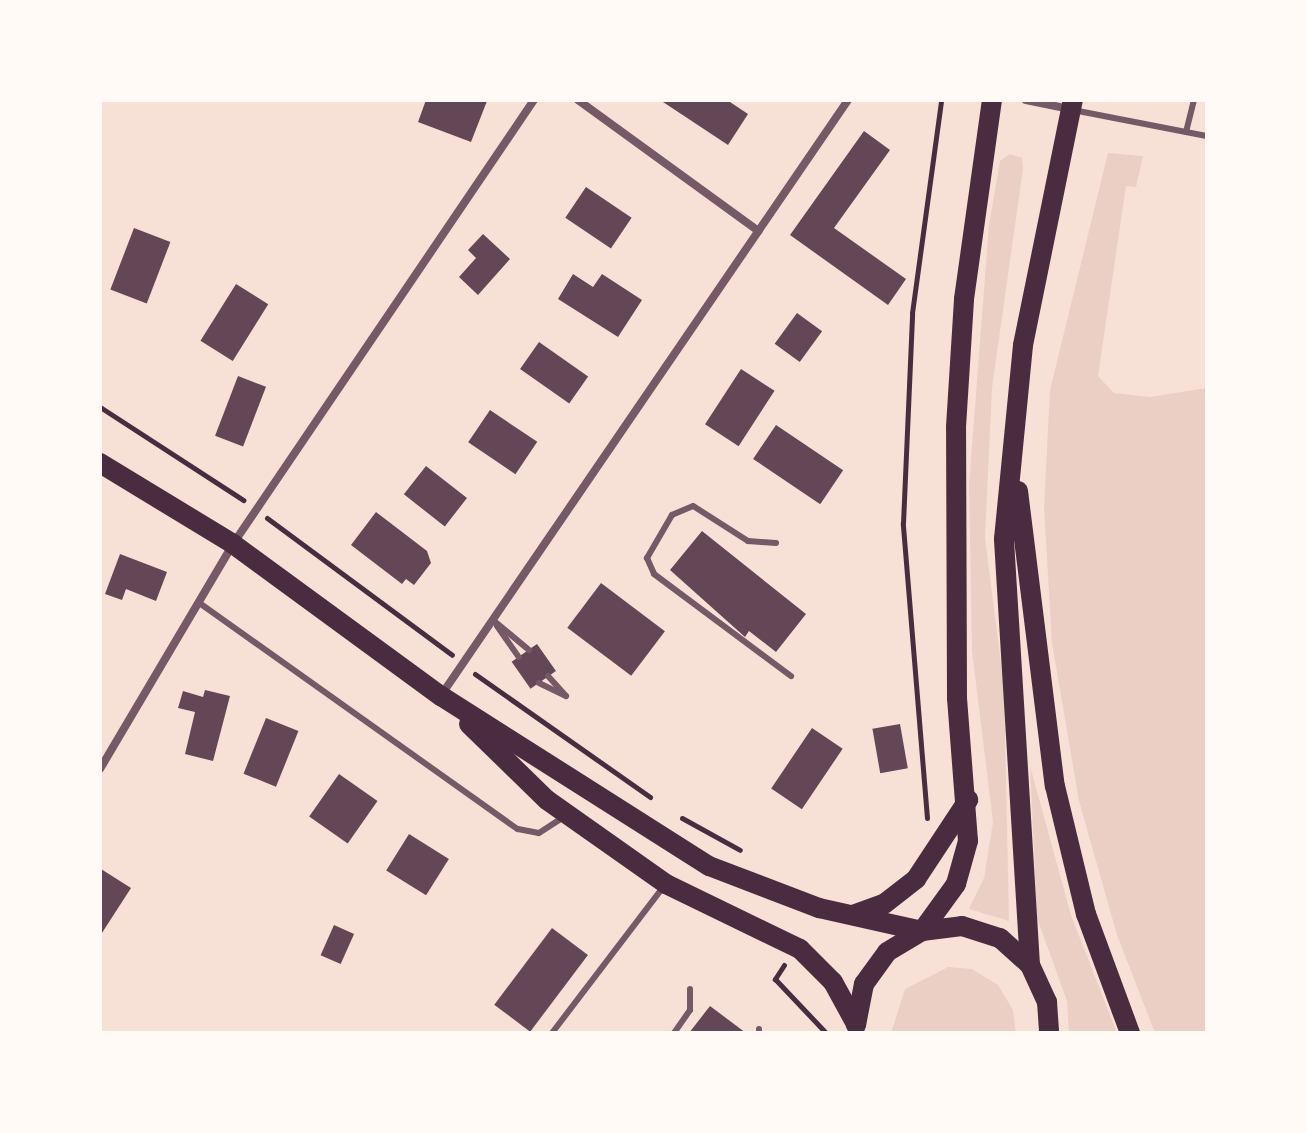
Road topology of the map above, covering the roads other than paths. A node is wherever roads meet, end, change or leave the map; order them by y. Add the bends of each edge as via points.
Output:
1 (534, 100) edge
2 (578, 100) edge
3 (848, 100) edge
4 (992, 100) edge
5 (1026, 100) edge
6 (1194, 100) edge
7 (1072, 105) edge
8 (1186, 132) junction
9 (1207, 136) edge
10 (758, 231) junction
11 (1023, 345) junction
12 (100, 463) edge
13 (776, 543) dead end
14 (233, 544) junction
15 (198, 602) junction
16 (493, 620) junction
17 (529, 650) dead end
18 (519, 657) dead end
19 (548, 676) dead end
20 (791, 676) dead end
21 (539, 683) dead end
22 (441, 696) junction
23 (100, 769) edge
24 (968, 800) junction
25 (567, 814) junction
26 (666, 884) junction
27 (852, 915) junction
28 (922, 931) junction
29 (1030, 965) junction
30 (690, 989) dead end
31 (856, 1028) edge
32 (552, 1033) edge
33 (674, 1033) edge
34 (1049, 1033) edge
35 (1130, 1033) edge

1 - 14 street
2 - 10 street
3 - 10 street
4 - 24 main road via 964,299 956,427 957,698
5 - 7 street
6 - 8 lane
7 - 8 lane
7 - 11 main road
8 - 9 lane
10 - 16 street
11 - 29 main road via 1003,612
11 - 35 main road via 1022,546 1051,759 1086,914
12 - 14 main road
13 - 20 lane via 748,541 693,506 672,515 647,558 662,581
14 - 15 street
14 - 22 main road
15 - 23 street
15 - 25 lane via 518,829 539,833
16 - 17 lane
16 - 18 lane
16 - 22 street
19 - 21 lane via 566,696
22 - 25 main road
22 - 27 main road via 709,866
24 - 27 main road via 916,879 884,904
24 - 28 main road via 962,870
25 - 26 main road
26 - 31 main road via 800,949 833,982
26 - 32 lane
27 - 28 main road
28 - 29 main road via 982,930
28 - 31 main road via 874,967
29 - 34 main road via 1047,1002
30 - 33 lane via 690,1010

